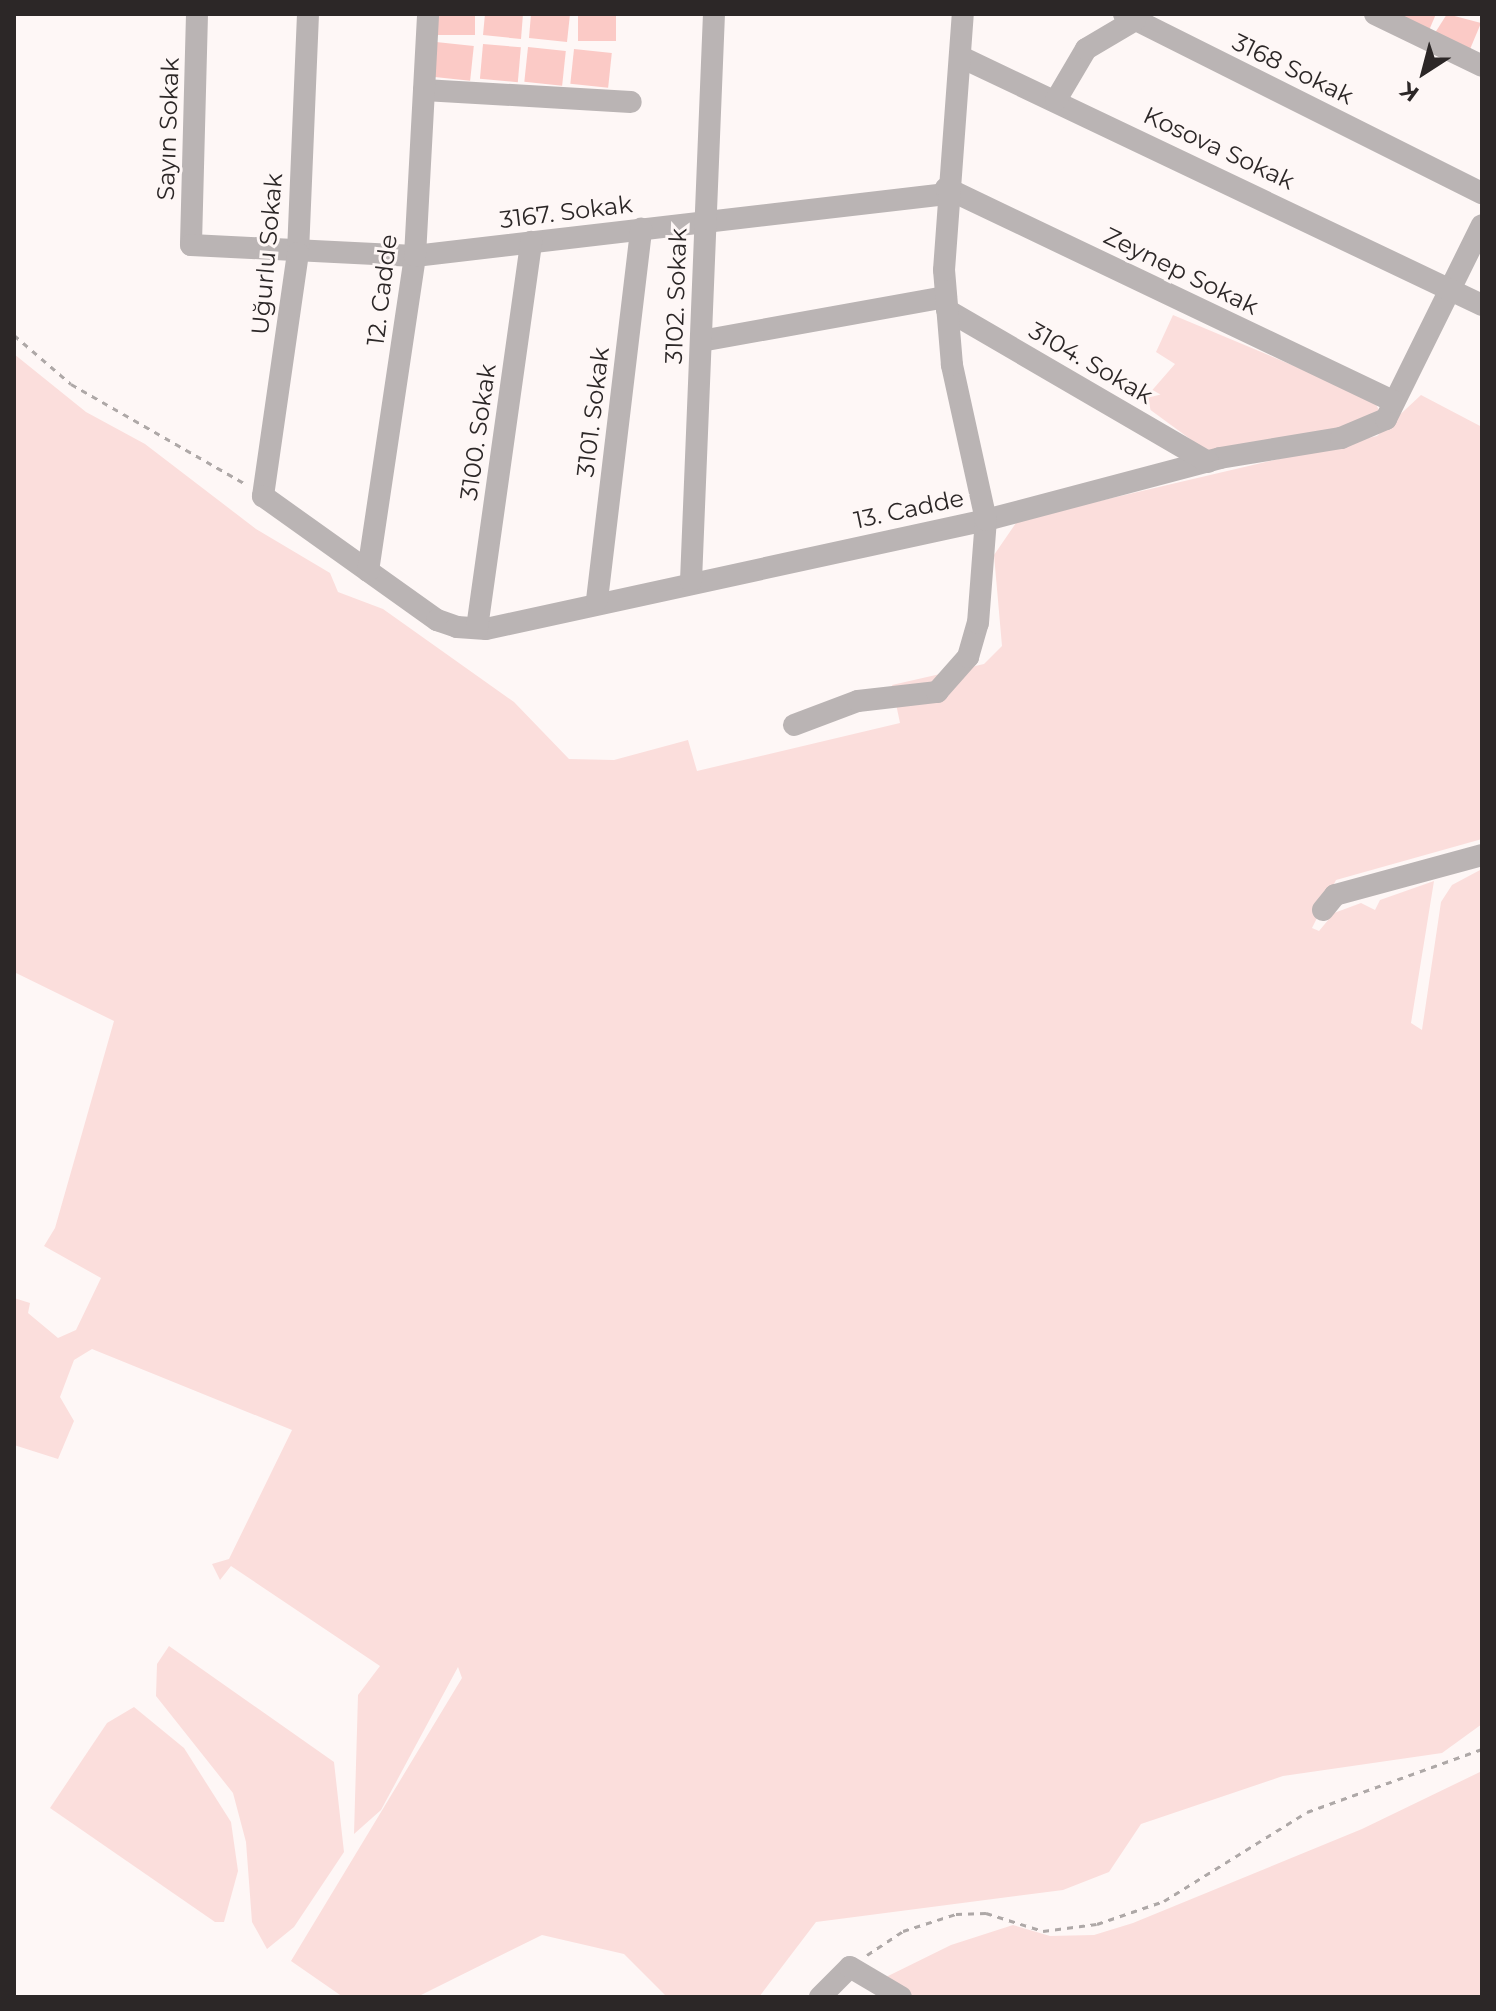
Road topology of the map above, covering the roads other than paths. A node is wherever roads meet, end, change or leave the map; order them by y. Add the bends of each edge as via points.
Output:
1 (197, 14) edge
2 (308, 14) edge
3 (428, 14) edge
4 (714, 14) edge
5 (963, 14) edge
6 (1375, 14) edge
7 (1130, 17) edge
8 (963, 58) junction
9 (1482, 66) edge
10 (424, 90) junction
11 (1056, 100) junction
12 (631, 102) dead end
13 (946, 191) junction
14 (1482, 193) edge
15 (705, 222) junction
16 (1482, 225) edge
17 (641, 229) junction
18 (531, 242) junction
19 (191, 245) joint
20 (298, 253) junction
21 (415, 256) junction
22 (1452, 286) junction
23 (946, 304) junction
24 (1482, 305) edge
25 (701, 341) junction
26 (1394, 402) junction
27 (1208, 462) junction
28 (263, 496) joint
29 (986, 520) junction
30 (368, 571) junction
31 (691, 581) junction
32 (597, 600) junction
33 (477, 628) junction
34 (794, 725) dead end
35 (1482, 855) edge
36 (1323, 910) dead end
37 (820, 1997) edge
38 (901, 1997) edge

1 - 19 street, Sayın Sokak
2 - 20 street, Uğurlu Sokak
3 - 10 street, 12. Cadde
4 - 15 street, 3102. Sokak
5 - 8 street
6 - 9 street
7 - 11 street via 1086,49
7 - 14 street, 3168 Sokak
8 - 11 street, Kosova Sokak
8 - 13 street
10 - 12 street
10 - 21 street, 12. Cadde
11 - 22 street, Kosova Sokak
13 - 15 street, 3167. Sokak
13 - 23 street
13 - 26 street, Zeynep Sokak
15 - 17 street, 3167. Sokak
15 - 25 street, 3102. Sokak
16 - 22 street, 13. Cadde
17 - 18 street, 3167. Sokak
17 - 32 street, 3101. Sokak
18 - 21 street, 3167. Sokak
18 - 33 street, 3100. Sokak
19 - 20 street, 3167. Sokak
20 - 21 street, 3167. Sokak
20 - 28 street, Uğurlu Sokak
21 - 30 street, 12. Cadde
22 - 24 street, Kosova Sokak
22 - 26 street, 13. Cadde
23 - 25 street
23 - 27 street, 3104. Sokak
23 - 29 street via 952,365
25 - 31 street, 3102. Sokak
26 - 27 street, 13. Cadde via 1386,419 1341,438
27 - 29 street, 13. Cadde
28 - 30 street, 13. Cadde
29 - 31 street, 13. Cadde
29 - 34 street via 978,623 968,657 937,692 858,701
30 - 33 street, 13. Cadde via 437,620
31 - 32 street, 13. Cadde
32 - 33 street, 13. Cadde
35 - 36 street via 1335,895
37 - 38 street via 850,1967

